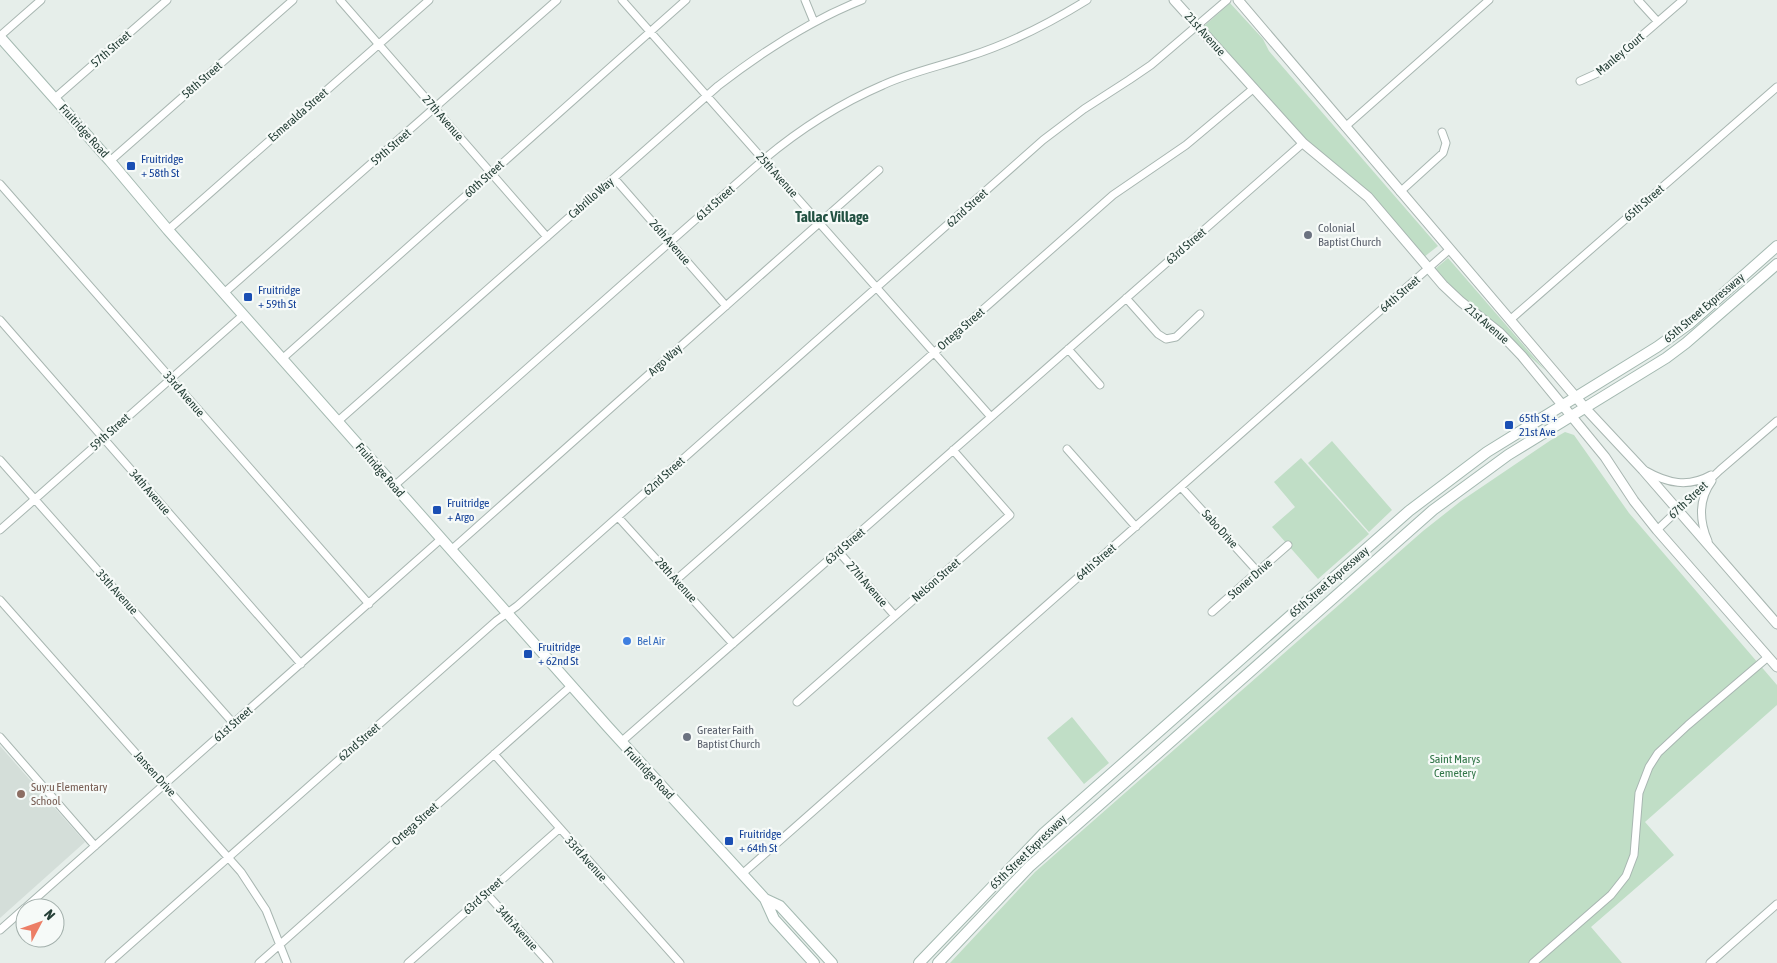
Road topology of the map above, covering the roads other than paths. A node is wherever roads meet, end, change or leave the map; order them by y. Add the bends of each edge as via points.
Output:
1 (41, 0) edge
2 (167, 0) edge
3 (293, 0) edge
4 (340, 0) edge
5 (429, 0) edge
6 (557, 0) edge
7 (622, 0) edge
8 (686, 0) edge
9 (805, 0) edge
10 (862, 0) edge
11 (1086, 0) edge
12 (1174, 0) edge
13 (1227, 0) edge
14 (1238, 0) edge
15 (1489, 0) edge
16 (1638, 0) edge
17 (1683, 0) edge
18 (814, 22) junction
19 (1658, 22) junction
20 (1197, 25) junction
21 (650, 32) junction
22 (0, 36) edge
23 (378, 44) junction
24 (1580, 82) dead end
25 (1254, 88) junction
26 (1777, 88) edge
27 (707, 96) junction
28 (55, 98) junction
29 (434, 108) junction
30 (1345, 126) junction
31 (1442, 132) dead end
32 (1303, 143) junction
33 (763, 160) junction
34 (110, 161) junction
35 (879, 170) dead end
36 (491, 173) junction
37 (614, 178) junction
38 (0, 184) edge
39 (1400, 192) junction
40 (820, 223) junction
41 (168, 230) junction
42 (547, 236) junction
43 (670, 242) junction
44 (1777, 246) edge
45 (1450, 249) junction
46 (1777, 264) edge
47 (1428, 270) junction
48 (877, 288) junction
49 (224, 293) junction
50 (1126, 298) junction
51 (726, 306) junction
52 (243, 314) junction
53 (1200, 314) dead end
54 (1511, 319) junction
55 (0, 320) edge
56 (1068, 349) junction
57 (934, 352) junction
58 (282, 359) junction
59 (171, 378) junction
60 (1100, 385) dead end
61 (1576, 397) junction
62 (1561, 406) junction
63 (1586, 409) junction
64 (991, 417) junction
65 (1572, 417) junction
66 (1777, 421) edge
67 (338, 422) junction
68 (103, 438) junction
69 (1067, 449) dead end
70 (953, 450) junction
71 (0, 460) edge
72 (1643, 470) junction
73 (1720, 470) junction
74 (394, 486) junction
75 (1181, 487) junction
76 (35, 499) junction
77 (1678, 510) junction
78 (618, 516) junction
79 (1136, 526) junction
80 (0, 530) edge
81 (1657, 530) junction
82 (442, 539) junction
83 (1288, 545) dead end
84 (1710, 546) junction
85 (451, 550) junction
86 (838, 551) junction
87 (1258, 572) junction
88 (676, 580) junction
89 (0, 600) edge
90 (369, 604) junction
91 (1212, 612) dead end
92 (507, 613) junction
93 (895, 616) junction
94 (1777, 624) edge
95 (733, 644) junction
96 (1768, 657) junction
97 (300, 664) junction
98 (1777, 667) edge
99 (571, 686) junction
100 (797, 702) dead end
101 (234, 724) junction
102 (0, 737) edge
103 (621, 742) junction
104 (494, 754) junction
105 (164, 785) junction
106 (559, 829) junction
107 (95, 846) junction
108 (228, 858) junction
109 (742, 874) junction
110 (486, 893) junction
111 (36, 898) edge
112 (765, 899) junction
113 (1777, 904) edge
114 (15, 917) edge
115 (0, 930) edge
116 (280, 944) junction
117 (413, 961) edge
118 (109, 963) edge
119 (259, 963) edge
120 (287, 963) edge
121 (548, 963) edge
122 (680, 963) edge
123 (814, 963) edge
124 (832, 963) edge
125 (919, 963) edge
126 (938, 963) edge
127 (1533, 963) edge
128 (1710, 963) edge

1 - 22 street
2 - 28 street, 57th Street
3 - 34 street, 58th Street
4 - 23 street, 27th Avenue
5 - 23 street, Esmeralda Street
6 - 29 street, 59th Street
7 - 21 street, 25th Avenue
8 - 21 street, 60th Street
9 - 18 street
10 - 18 street, Cabrillo Way
11 - 33 street, 61st Street via 1002,44 914,73 855,98 800,131
12 - 20 street, 21st Avenue
13 - 20 street, 62nd Street
14 - 30 street, 21st Avenue
15 - 30 street
16 - 19 street
17 - 19 street, Manley Court
18 - 27 street, Cabrillo Way via 760,55
19 - 24 street, Manley Court via 1600,72
20 - 25 street, 21st Avenue
20 - 48 street, 62nd Street via 1151,65 1062,125
21 - 27 street, 25th Avenue
21 - 36 street, 60th Street
22 - 28 main road, Fruitridge Road
23 - 29 street, 27th Avenue
23 - 41 street, Esmeralda Street
25 - 32 street, 21st Avenue
25 - 57 street, Ortega Street via 1186,145 1113,195
26 - 54 street, 65th Street
27 - 33 street, 25th Avenue
27 - 37 street, Cabrillo Way
28 - 34 main road, Fruitridge Road
29 - 36 street, 27th Avenue
29 - 49 street, 59th Street
30 - 39 street, 21st Avenue
31 - 39 street via 1446,143 1442,154
32 - 47 street, 21st Avenue via 1368,198
32 - 50 street, 63rd Street
33 - 40 street, 25th Avenue
33 - 43 street, 61st Street
34 - 41 main road, Fruitridge Road
35 - 40 street, Argo Way
36 - 42 street, 27th Avenue
36 - 58 street, 60th Street
37 - 42 street, Cabrillo Way
37 - 43 street, 26th Avenue
38 - 59 street, 33rd Avenue
39 - 45 street, 21st Avenue
40 - 48 street, 25th Avenue
40 - 51 street, Argo Way
41 - 49 main road, Fruitridge Road
42 - 67 street, Cabrillo Way
43 - 51 street, 26th Avenue
43 - 74 street, 61st Street
44 - 61 main road, 65th Street Expressway via 1689,324
45 - 47 street, 64th Street
45 - 54 street, 21st Avenue
46 - 63 main road, 65th Street Expressway via 1680,348
47 - 62 street, 21st Avenue via 1500,333
47 - 75 street, 64th Street
48 - 57 street, 25th Avenue
48 - 78 street, 62nd Street
49 - 52 main road, Fruitridge Road
50 - 53 street via 1166,339 1176,337
50 - 56 street, 63rd Street
51 - 85 street, Argo Way
52 - 58 main road, Fruitridge Road
52 - 59 street, 59th Street
54 - 61 street, 21st Avenue
55 - 68 street, 34th Avenue
56 - 60 street
56 - 64 street, 63rd Street
57 - 64 street, 25th Avenue
57 - 88 street, Ortega Street
58 - 67 main road, Fruitridge Road
59 - 68 street, 59th Street
59 - 90 street, 33rd Avenue
61 - 62 main road, 65th Street Expressway
61 - 63 street, 21st Avenue
62 - 65 street, 21st Avenue
62 - 125 main road, 65th Street Expressway via 1487,452 1402,518 1044,833
63 - 65 main road, 65th Street Expressway
63 - 72 street, 21st Avenue
64 - 70 street, 63rd Street
65 - 81 street, 21st Avenue
65 - 126 main road, 65th Street Expressway via 1508,456 1433,510 1054,845
66 - 73 street, 67th Street
67 - 74 main road, Fruitridge Road
68 - 76 street, 59th Street
68 - 97 street, 34th Avenue
69 - 79 street
70 - 86 street, 63rd Street
70 - 93 street, Nelson Street via 1010,515
71 - 76 street, 35th Avenue
72 - 73 street, 67th Street via 1664,481 1683,484
72 - 77 street, 21st Avenue
73 - 77 street, 67th Street
73 - 84 street, 67th Street via 1708,486 1702,503 1701,522
74 - 82 main road, Fruitridge Road
75 - 79 street, 64th Street
75 - 87 street, Sabo Drive
76 - 80 street, 59th Street
76 - 101 street, 35th Avenue
77 - 81 street, 67th Street
77 - 84 street, 21st Avenue
78 - 88 street, 28th Avenue
78 - 92 street, 62nd Street
79 - 109 street, 64th Street
81 - 96 street, 21st Avenue
82 - 85 main road, Fruitridge Road
82 - 90 street, 61st Street
83 - 87 street, Stoner Drive
84 - 94 street, 21st Avenue
85 - 92 main road, Fruitridge Road
86 - 93 street, 27th Avenue
86 - 95 street, 63rd Street
87 - 91 street, Stoner Drive
88 - 95 street, 28th Avenue
89 - 105 street, Jansen Drive
90 - 97 street, 61st Street
92 - 99 main road, Fruitridge Road
92 - 108 street, 62nd Street
93 - 100 street, Nelson Street
95 - 103 street, 63rd Street
96 - 98 street, 21st Avenue
96 - 127 street via 1658,753 1639,794 1634,855 1626,876 1611,895
97 - 101 street, 61st Street
99 - 103 main road, Fruitridge Road
99 - 104 street, Ortega Street
101 - 105 street, 61st Street
102 - 107 street
103 - 109 main road, Fruitridge Road
104 - 106 street, 33rd Avenue
104 - 116 street, Ortega Street
105 - 107 street, 61st Street
105 - 108 street, Jansen Drive
106 - 110 street, 63rd Street
106 - 122 street, 33rd Avenue
107 - 111 street, 61st Street
108 - 116 street, Jansen Drive via 266,910
108 - 118 street, 62nd Street
109 - 112 main road, Fruitridge Road
110 - 117 street, 63rd Street
110 - 121 street, 34th Avenue
112 - 123 main road, Fruitridge Road via 774,919
112 - 124 main road, Fruitridge Road via 780,906
113 - 128 street
114 - 115 street, 61st Street
116 - 119 street, Ortega Street
116 - 120 street, Jansen Drive

